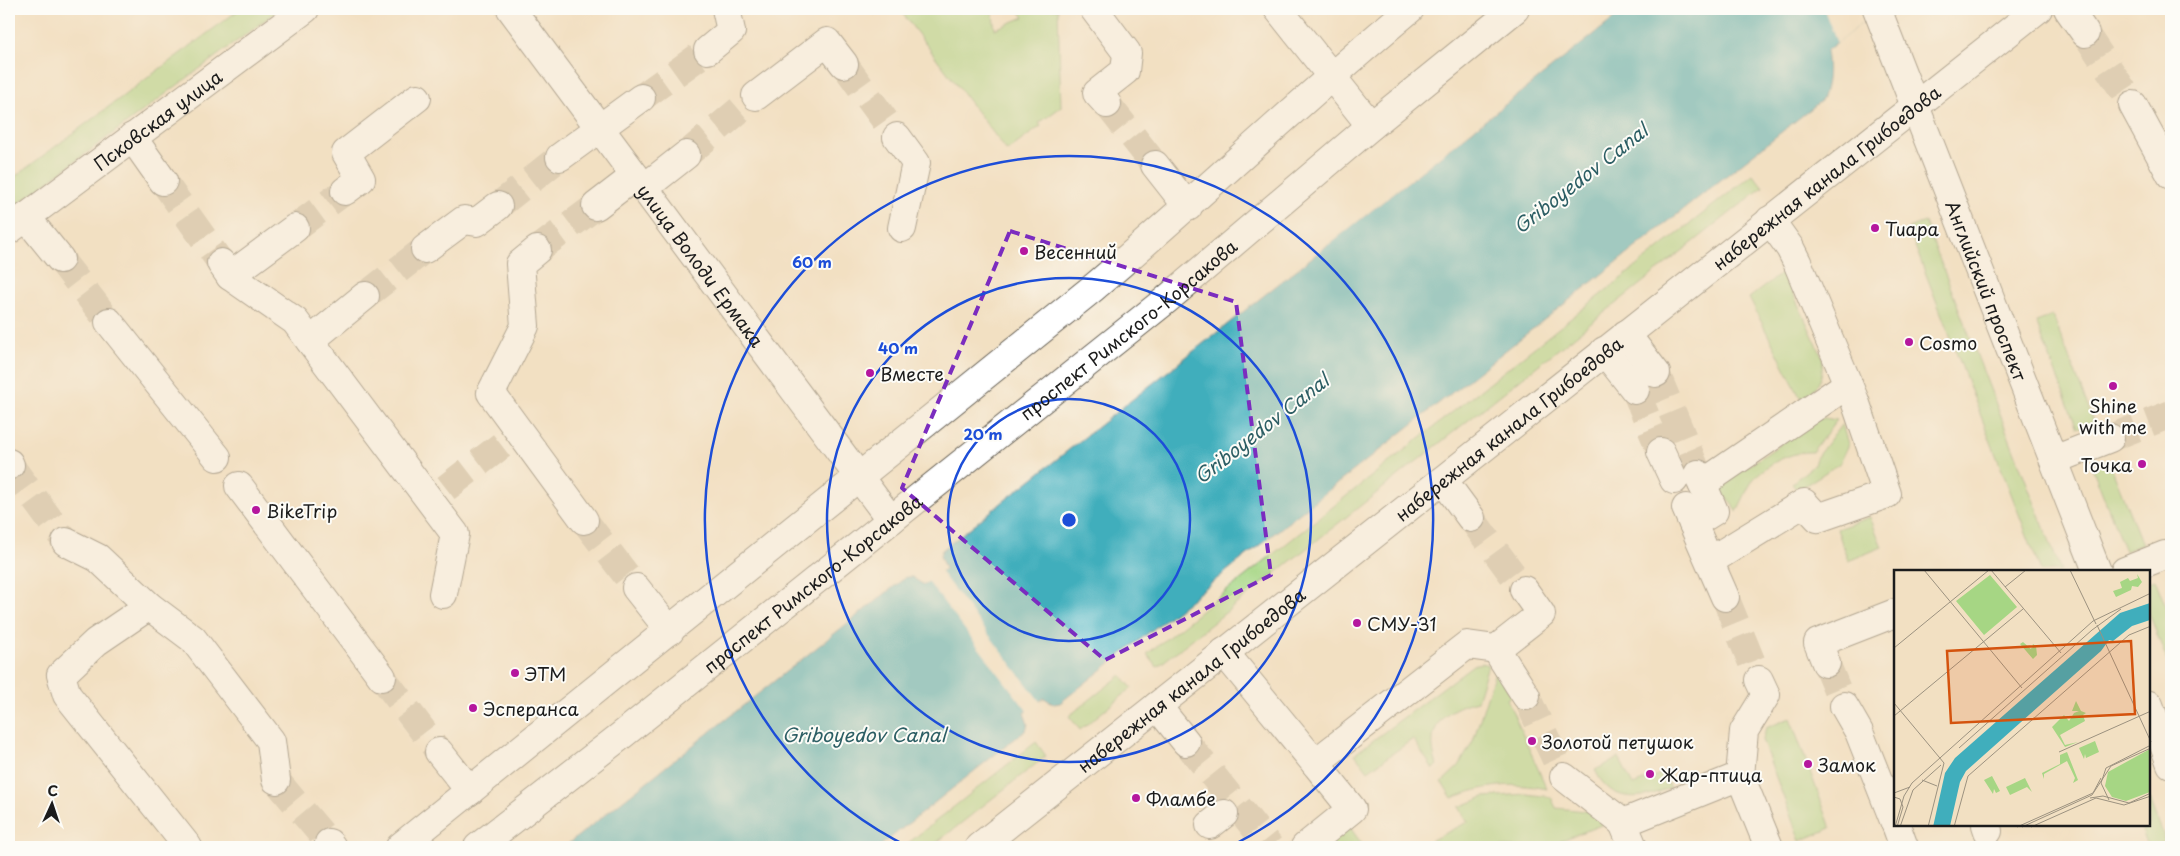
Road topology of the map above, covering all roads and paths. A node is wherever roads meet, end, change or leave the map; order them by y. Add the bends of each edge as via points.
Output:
1 (305, 9) edge
2 (511, 9) edge
3 (726, 9) edge
4 (1094, 9) edge
5 (1278, 9) edge
6 (1410, 9) edge
7 (1515, 9) edge
8 (2038, 9) edge
9 (2068, 9) edge
10 (1877, 10) edge
11 (2085, 33) tunnel mouth
12 (708, 50) tunnel mouth
13 (844, 64) tunnel mouth
14 (1330, 76) junction
15 (756, 96) tunnel mouth
16 (417, 98) dead end
17 (642, 98) tunnel mouth
18 (1106, 104) tunnel mouth
19 (1915, 105) junction
20 (2133, 106) tunnel mouth
21 (1371, 126) junction
22 (600, 128) junction
23 (132, 137) junction
24 (897, 138) tunnel mouth
25 (686, 155) tunnel mouth
26 (560, 157) tunnel mouth
27 (1155, 165) tunnel mouth
28 (2171, 175) edge
29 (163, 181) tunnel mouth
30 (640, 182) junction
31 (345, 191) tunnel mouth
32 (498, 206) tunnel mouth
33 (596, 206) tunnel mouth
34 (1188, 207) junction
35 (1770, 220) junction
36 (14, 225) edge
37 (295, 228) tunnel mouth
38 (902, 228) dead end
39 (425, 249) tunnel mouth
40 (537, 250) tunnel mouth
41 (60, 259) tunnel mouth
42 (365, 296) tunnel mouth
43 (109, 322) tunnel mouth
44 (1626, 334) junction
45 (310, 341) junction
46 (1604, 351) junction
47 (1656, 373) tunnel mouth
48 (1848, 384) junction
49 (1635, 390) tunnel mouth
50 (2110, 438) tunnel mouth
51 (1661, 452) tunnel mouth
52 (217, 457) dead end
53 (2054, 460) junction
54 (859, 478) junction
55 (1692, 479) junction
56 (1443, 480) junction
57 (239, 486) dead end
58 (1471, 518) tunnel mouth
59 (584, 520) tunnel mouth
60 (891, 520) junction
61 (66, 542) tunnel mouth
62 (2165, 556) dead end
63 (1710, 561) junction
64 (2097, 570) edge
65 (2128, 570) edge
66 (636, 588) tunnel mouth
67 (1524, 590) tunnel mouth
68 (443, 594) dead end
69 (1725, 597) tunnel mouth
70 (149, 606) junction
71 (1894, 613) edge
72 (670, 631) junction
73 (1496, 649) junction
74 (1224, 652) junction
75 (1826, 663) tunnel mouth
76 (382, 677) tunnel mouth
77 (1759, 680) tunnel mouth
78 (1526, 696) tunnel mouth
79 (1157, 706) junction
80 (1844, 706) tunnel mouth
81 (2150, 708) edge
82 (1186, 742) tunnel mouth
83 (2169, 750) edge
84 (439, 752) tunnel mouth
85 (1315, 763) junction
86 (1740, 776) junction
87 (1564, 777) tunnel mouth
88 (276, 780) tunnel mouth
89 (470, 791) junction
90 (1894, 821) edge
91 (1896, 826) edge
92 (1628, 835) edge
93 (188, 847) edge
94 (400, 847) edge
95 (478, 847) edge
96 (979, 847) edge
97 (1305, 847) edge
98 (1769, 847) edge
99 (1904, 847) edge

1 - 23 street, Псковская улица
2 - 22 street, улица Володи Ермака
3 - 12 street via 731,31
4 - 18 street via 1127,54 1125,71 1097,93
5 - 14 street
6 - 14 street
7 - 21 street, проспект Римского-Корсакова
8 - 19 street, набережная канала Грибоедова
9 - 11 street
10 - 19 street, Английский проспект
13 - 15 street via 827,42
14 - 21 street
14 - 34 street
16 - 31 street via 346,153 361,179
17 - 22 street
19 - 35 street, набережная канала Грибоедова
19 - 53 street, Английский проспект
20 - 28 street
21 - 60 street, проспект Римского-Корсакова via 1166,300
22 - 26 street
22 - 30 street, улица Володи Ермака
23 - 29 street
23 - 36 street, Псковская улица
24 - 38 street via 916,163
25 - 30 street
27 - 34 street
30 - 33 street
30 - 54 street, улица Володи Ермака
32 - 39 street via 478,222 464,220
34 - 54 street
35 - 44 street, набережная канала Грибоедова
35 - 48 street via 1790,248
36 - 41 street
37 - 45 street via 226,269 295,321
40 - 59 street via 520,264 525,326 490,393 512,437
42 - 45 street
43 - 52 street
44 - 46 street, набережная канала Грибоедова
44 - 47 street
45 - 68 street via 438,495 455,534
46 - 49 street
46 - 56 street, набережная канала Грибоедова
48 - 55 street
48 - 63 street via 1887,494 1818,518 1804,503
50 - 53 street
51 - 55 street
53 - 64 street, Английский проспект
54 - 60 street, улица Володи Ермака
54 - 72 street
55 - 63 street via 1714,511 1689,516
56 - 58 street
56 - 74 street, набережная канала Грибоедова
57 - 76 street
60 - 95 street, проспект Римского-Корсакова
61 - 70 street via 98,558
62 - 65 street
63 - 69 street
66 - 72 street
67 - 73 street via 1541,614
70 - 88 street via 193,639 271,741
70 - 93 street via 96,642 61,675 67,695
71 - 75 street via 1818,643
72 - 89 street
73 - 78 street
73 - 85 street via 1467,645
74 - 79 street, набережная канала Грибоедова
74 - 85 street
77 - 86 street via 1766,695 1744,731
79 - 82 street
79 - 96 street, набережная канала Грибоедова
80 - 90 street via 1860,732
81 - 83 street
84 - 89 street
85 - 97 street via 1352,809
86 - 92 street
86 - 98 street
87 - 92 street
89 - 94 street
91 - 99 street

